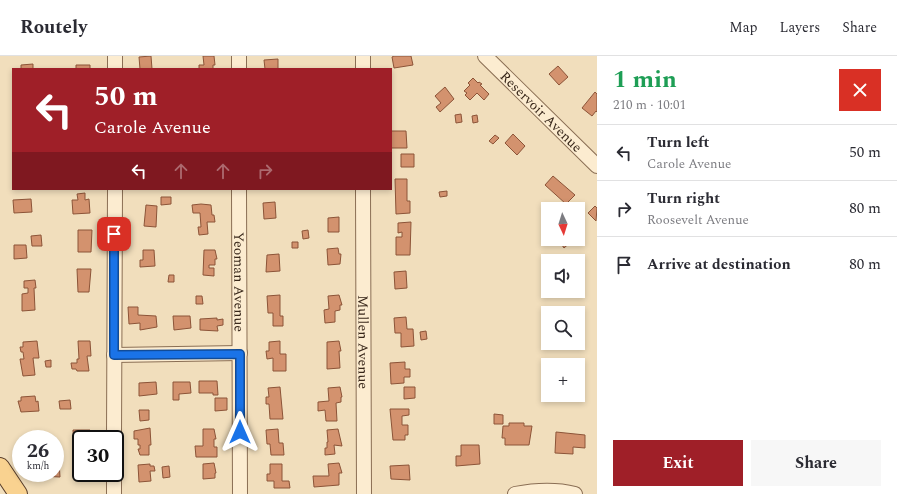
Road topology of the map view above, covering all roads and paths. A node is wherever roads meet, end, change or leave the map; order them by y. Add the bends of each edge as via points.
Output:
1 (115, 56) edge
2 (239, 56) edge
3 (363, 56) edge
4 (485, 56) edge
5 (115, 68) edge
6 (239, 68) edge
7 (363, 68) edge
8 (597, 166) edge
9 (114, 190) edge
10 (239, 190) edge
11 (363, 190) edge
12 (240, 354) junction
13 (114, 355) junction
14 (114, 430) edge
15 (0, 468) edge
16 (114, 482) edge
17 (18, 494) edge
18 (114, 494) edge
19 (240, 494) edge
20 (364, 494) edge
21 (516, 494) edge
22 (575, 494) edge

1 - 5 street
2 - 6 street
3 - 7 street
4 - 8 street, Reservoir Avenue
9 - 13 street
10 - 12 street, Yeoman Avenue
11 - 20 street, Mullen Avenue
12 - 13 street
12 - 19 street, Yeoman Avenue
13 - 14 street
15 - 17 main road
16 - 18 street
21 - 22 street via 553,490

